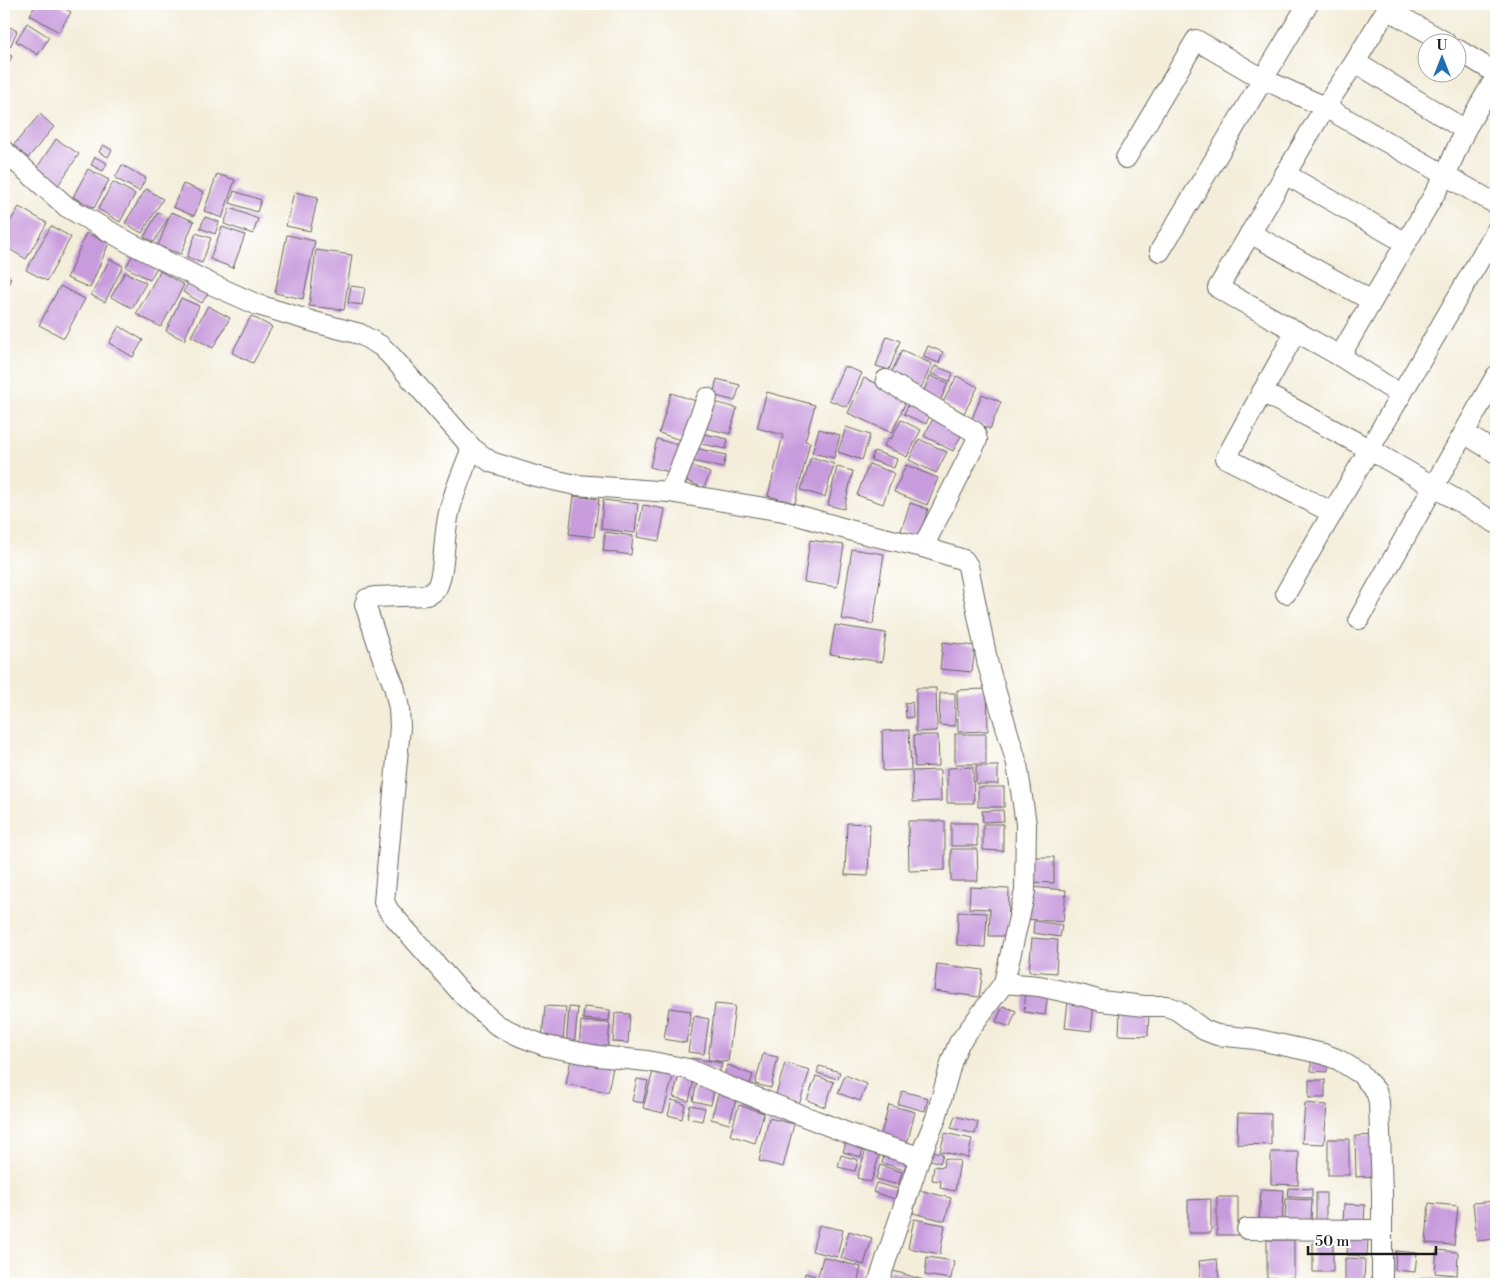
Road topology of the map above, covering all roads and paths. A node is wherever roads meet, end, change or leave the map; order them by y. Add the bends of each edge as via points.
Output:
1 (1389, 6) edge
2 (1299, 7) edge
3 (1429, 32) edge
4 (1468, 56) edge
5 (1355, 62) junction
6 (1496, 73) edge
7 (1496, 77) edge
8 (1263, 79) junction
9 (1325, 107) junction
10 (1466, 130) junction
11 (4, 152) edge
12 (1126, 158) dead end
13 (1285, 174) junction
14 (1445, 176) junction
15 (1496, 204) edge
16 (1496, 231) edge
17 (1250, 233) junction
18 (1406, 243) junction
19 (1160, 251) dead end
20 (1372, 300) junction
21 (1296, 331) junction
22 (1340, 356) junction
23 (1496, 376) edge
24 (886, 380) dead end
25 (1262, 392) junction
26 (1401, 395) junction
27 (707, 398) dead end
28 (1464, 433) junction
29 (472, 448) junction
30 (1369, 449) junction
31 (1496, 453) edge
32 (1435, 486) junction
33 (669, 492) junction
34 (1334, 513) junction
35 (1496, 523) edge
36 (922, 547) junction
37 (1286, 593) dead end
38 (1359, 619) dead end
39 (1004, 983) junction
40 (920, 1157) junction
41 (1247, 1229) dead end
42 (1382, 1230) junction
43 (878, 1284) edge
44 (1382, 1284) edge

1 - 3 street
1 - 5 street
2 - 8 street
4 - 6 street
5 - 9 street
5 - 10 street
7 - 10 street
8 - 9 street
8 - 12 street via 1196,40
8 - 19 street
9 - 13 street
9 - 14 street
10 - 14 street
11 - 29 street via 67,207 128,242 258,305 369,338 392,357
13 - 17 street
13 - 18 street
14 - 15 street
14 - 18 street
16 - 26 street
17 - 20 street
17 - 21 street via 1218,288
18 - 20 street
20 - 22 street
21 - 22 street
21 - 25 street
22 - 26 street
23 - 28 street
24 - 36 street via 975,432 977,440
25 - 30 street
25 - 34 street via 1226,458
26 - 30 street
27 - 33 street
28 - 31 street
28 - 32 street
29 - 33 street via 492,462 535,476 576,485
29 - 40 street via 449,511 437,588 427,595 374,597 367,599 365,604 399,708 384,902 389,911 464,996 497,1025 522,1038 598,1056 688,1069 868,1141
30 - 32 street
30 - 34 street
32 - 35 street
32 - 38 street
33 - 36 street via 783,511
34 - 37 street
36 - 39 street via 964,560 968,566 988,665 1016,764 1026,824 1025,890
39 - 40 street via 959,1043 936,1118
39 - 42 street via 1046,987 1101,1001 1166,1006 1217,1035 1324,1054 1351,1066 1370,1083 1379,1102
40 - 43 street
41 - 42 street
42 - 44 street

